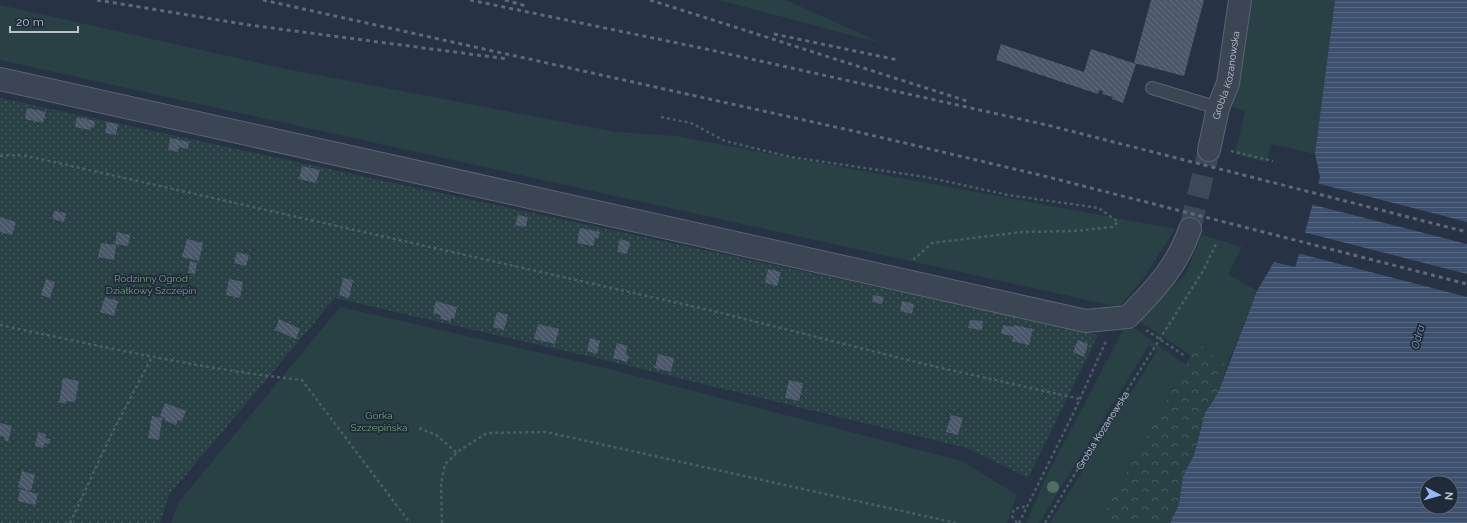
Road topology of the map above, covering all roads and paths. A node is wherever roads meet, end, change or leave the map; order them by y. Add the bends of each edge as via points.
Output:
1 (1240, 0) edge
2 (0, 79) edge
3 (1152, 88) dead end
4 (1218, 108) junction
5 (661, 117) dead end
6 (1209, 150) tunnel mouth
7 (1234, 152) dead end
8 (0, 156) edge
9 (1273, 162) dead end
10 (1190, 229) tunnel mouth
11 (1217, 242) dead end
12 (899, 280) junction
13 (1116, 318) junction
14 (0, 325) edge
15 (1160, 339) junction
16 (1185, 356) dead end
17 (152, 357) junction
18 (1080, 399) junction
19 (419, 428) dead end
20 (457, 453) junction
21 (1027, 506) junction
22 (70, 523) edge
23 (410, 523) edge
24 (442, 523) edge
25 (956, 523) edge
26 (1018, 523) edge
27 (1045, 523) edge

1 - 4 street, Grobla Kozanowska via 1228,83
2 - 12 street
3 - 4 lane
4 - 6 street, Grobla Kozanowska
5 - 12 path via 691,123 725,141 740,145 792,156 926,177 1008,195 1099,208 1118,222 1112,227 1022,232 932,243 909,264
7 - 9 path
8 - 18 path via 27,156 709,310 928,365
10 - 13 street via 1184,246 1162,282 1128,317
11 - 15 path, Grobla Kozanowska via 1203,271
12 - 13 street via 1086,321
13 - 18 path
14 - 17 path
15 - 16 path
15 - 27 path, Grobla Kozanowska
17 - 22 path via 111,435
17 - 23 path via 302,380
18 - 21 path
19 - 20 path via 436,435
20 - 24 path via 446,464 441,484
20 - 25 path via 487,433 546,432
21 - 26 path
21 - 26 path via 1014,509 1012,516

